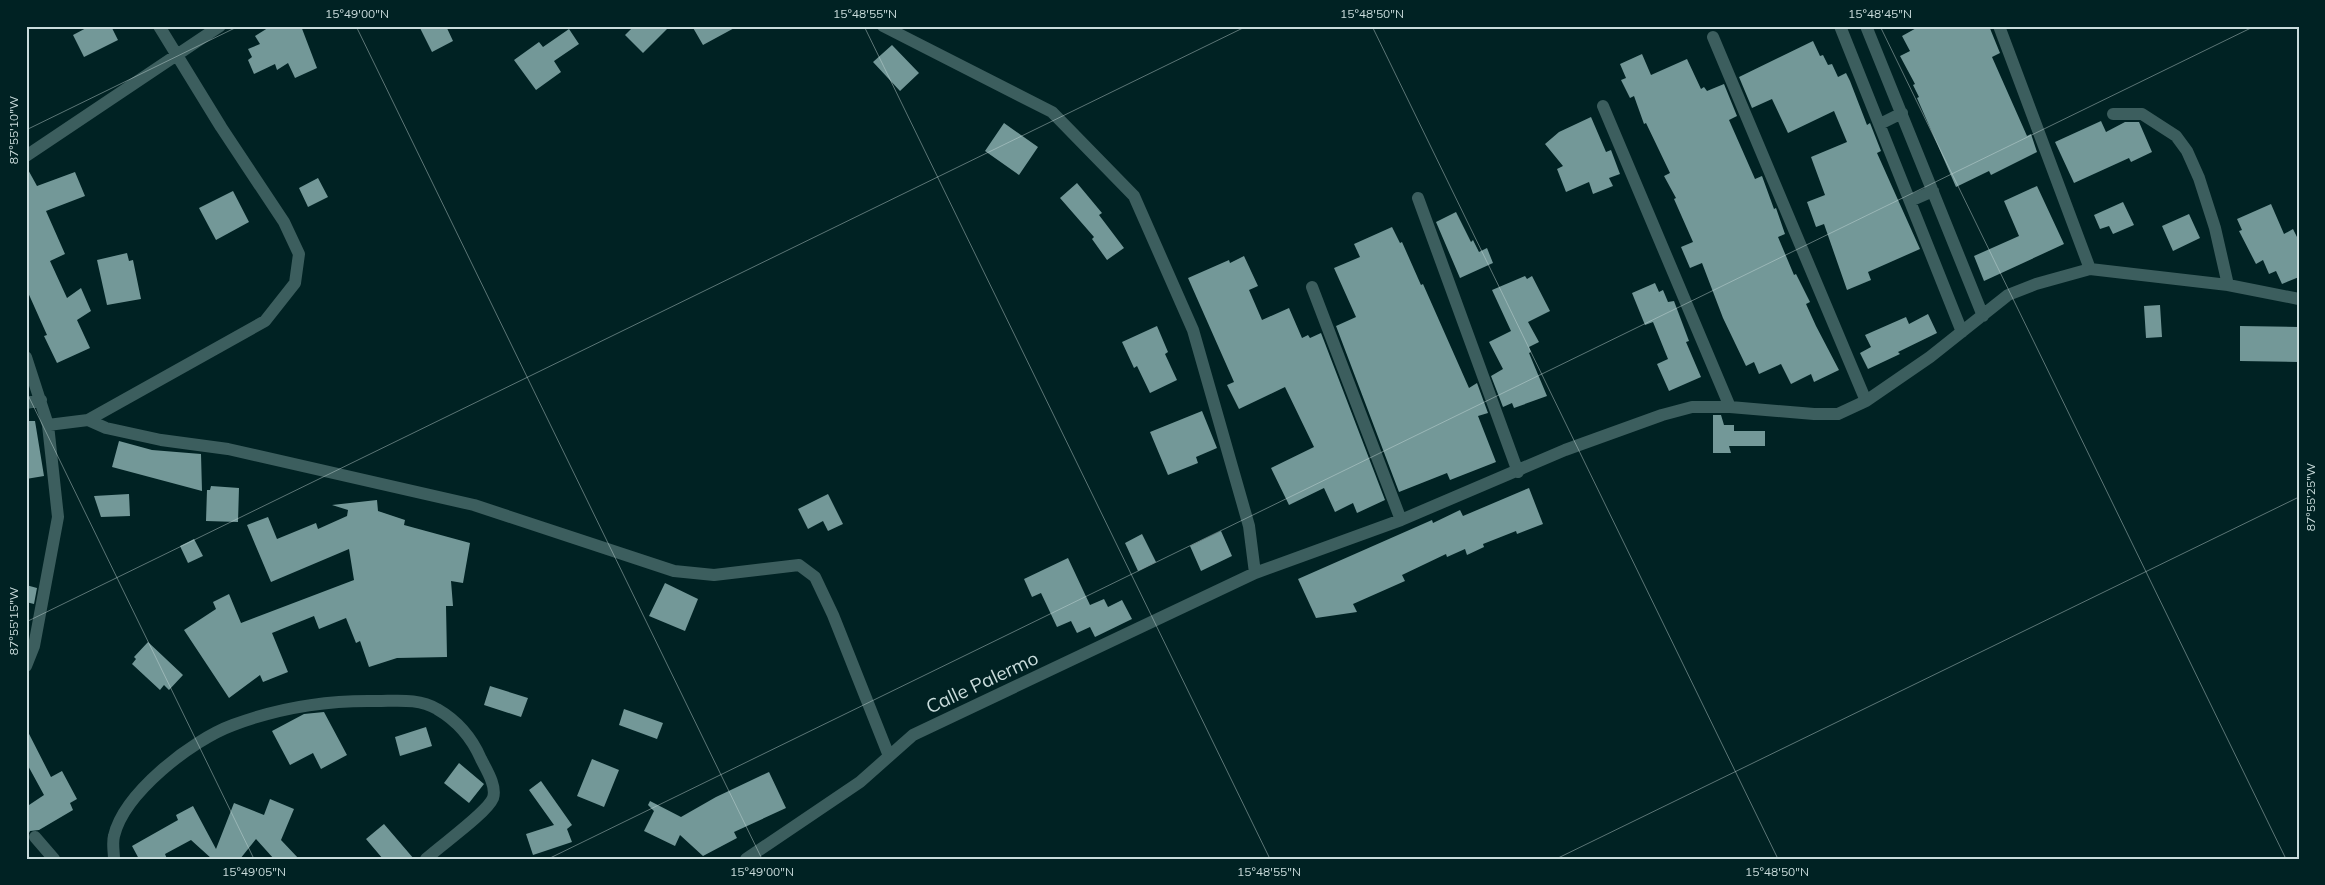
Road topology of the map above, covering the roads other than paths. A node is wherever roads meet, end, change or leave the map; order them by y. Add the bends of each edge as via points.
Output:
1 (159, 26) edge
2 (220, 26) edge
3 (882, 26) edge
4 (1840, 26) edge
5 (1866, 26) edge
6 (1999, 26) edge
7 (1713, 37) dead end
8 (1876, 52) junction
9 (177, 54) junction
10 (1855, 62) junction
11 (1603, 106) dead end
12 (1902, 113) junction
13 (2113, 114) dead end
14 (1880, 124) junction
15 (26, 156) edge
16 (1933, 191) junction
17 (1418, 198) dead end
18 (1910, 200) junction
19 (2090, 269) junction
20 (2228, 285) junction
21 (1312, 287) dead end
22 (2299, 299) edge
23 (1983, 316) junction
24 (1962, 332) junction
25 (26, 357) edge
26 (41, 400) junction
27 (1866, 401) junction
28 (26, 403) edge
29 (1730, 407) junction
30 (88, 420) junction
31 (48, 425) junction
32 (1518, 472) junction
33 (1401, 520) junction
34 (1256, 573) junction
35 (26, 666) edge
36 (889, 756) junction
37 (35, 837) dead end
38 (54, 859) edge
39 (114, 859) edge
40 (426, 859) edge
41 (746, 859) edge

1 - 9 street
2 - 9 street
3 - 34 street via 1052,112 1134,196 1193,330 1249,526
4 - 10 street
5 - 8 street
6 - 19 street
7 - 27 street
8 - 10 street
8 - 12 street
9 - 15 street
9 - 30 street via 284,222 299,254 295,283 265,320
10 - 14 street
11 - 29 street
12 - 14 street
12 - 16 street
13 - 20 street via 2142,114 2176,136 2187,151 2215,228
14 - 18 street
16 - 18 street
16 - 23 street
17 - 32 street
18 - 24 street
19 - 20 street
19 - 23 street, Calle Palermo via 2008,295
20 - 22 street
21 - 33 street
23 - 24 street, Calle Palermo
24 - 27 street, Calle Palermo
25 - 26 street
26 - 28 street
26 - 31 street
27 - 29 street, Calle Palermo via 1838,414
29 - 32 street, Calle Palermo via 1692,407 1662,415 1565,450
30 - 31 street
30 - 36 street via 106,428 160,440 228,448 474,505 674,571 714,574 800,565 814,577 833,615
31 - 35 street via 58,518 34,646
32 - 33 street, Calle Palermo
33 - 34 street, Calle Palermo
34 - 36 street, Calle Palermo via 913,735
36 - 41 street, Calle Palermo via 860,782
37 - 38 street
39 - 40 street via 113,838 119,821 143,787 184,752 232,726 311,705 350,700 414,701 436,708 475,744 493,785 493,797 481,814

